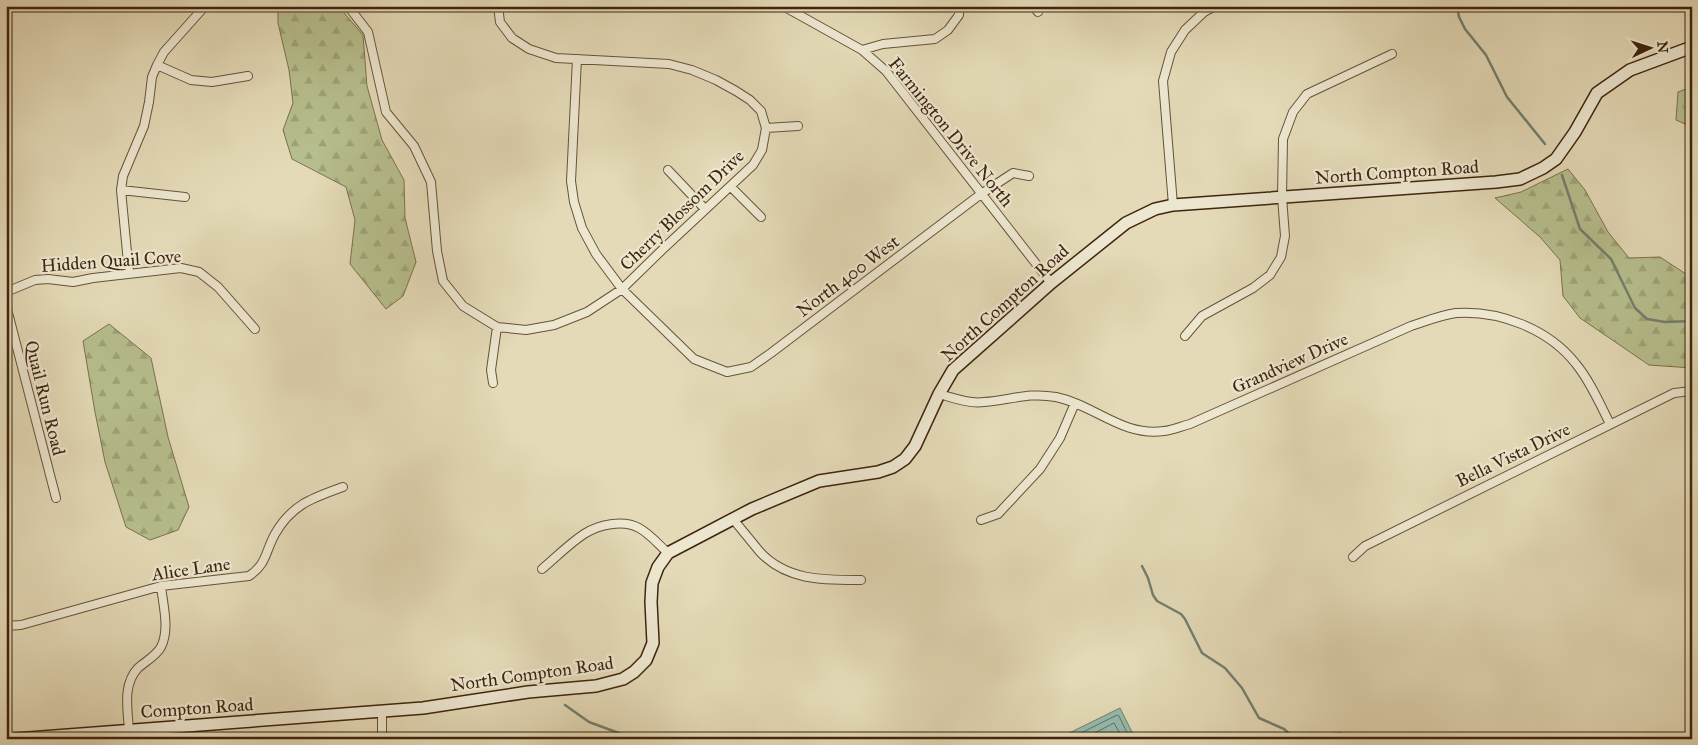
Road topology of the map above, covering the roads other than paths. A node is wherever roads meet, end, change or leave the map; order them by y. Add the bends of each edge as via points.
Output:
1 (205, 6) edge
2 (348, 6) edge
3 (498, 6) edge
4 (782, 6) edge
5 (959, 6) edge
6 (1215, 6) edge
7 (1692, 46) edge
8 (862, 50) junction
9 (1392, 54) dead end
10 (577, 59) junction
11 (157, 65) junction
12 (248, 76) dead end
13 (798, 126) dead end
14 (766, 128) junction
15 (668, 170) dead end
16 (1029, 176) dead end
17 (731, 186) junction
18 (121, 190) junction
19 (982, 194) junction
20 (185, 197) dead end
21 (1282, 197) junction
22 (1173, 205) junction
23 (705, 209) junction
24 (761, 217) dead end
25 (129, 274) junction
26 (1051, 283) junction
27 (622, 289) junction
28 (6, 292) edge
29 (6, 306) edge
30 (497, 327) junction
31 (255, 330) dead end
32 (1186, 336) dead end
33 (493, 383) dead end
34 (1692, 391) edge
35 (939, 394) junction
36 (1075, 403) junction
37 (1610, 424) junction
38 (343, 487) dead end
39 (56, 498) dead end
40 (733, 519) junction
41 (981, 520) dead end
42 (668, 554) junction
43 (1353, 557) dead end
44 (542, 569) dead end
45 (861, 580) dead end
46 (161, 586) junction
47 (6, 626) edge
48 (382, 711) junction
49 (129, 731) junction
50 (50, 738) edge
51 (14, 739) edge
52 (382, 739) edge

1 - 11 street via 164,52
2 - 30 street via 368,32 386,112 414,146 431,182 443,281 463,306
3 - 10 street via 500,22 512,38 530,49 556,58
4 - 8 street, Farmington Drive North
5 - 8 street via 959,14 948,30 935,39 883,44
6 - 22 street via 1185,30 1171,52 1163,81
7 - 21 street, North Compton Road via 1630,70 1597,93 1556,159 1520,179
8 - 19 street, Farmington Drive North via 886,71
9 - 21 street via 1308,94 1293,112 1283,139
10 - 14 street via 669,64 692,70 750,100 760,111
10 - 27 street via 571,181 574,202 582,228 596,254
11 - 12 street via 191,80 212,82
11 - 18 street via 144,126 123,176
13 - 14 street
14 - 17 street, Cherry Blossom Drive via 759,158
15 - 23 street
16 - 19 street, North 400 West via 1013,173
17 - 23 street, Cherry Blossom Drive
17 - 24 street
18 - 20 street
18 - 25 street
19 - 26 street, Farmington Drive North
19 - 27 street, North 400 West via 751,367 727,372 694,359
21 - 22 street, North Compton Road
21 - 32 street via 1285,236 1281,257 1270,275 1202,316
22 - 26 street, North Compton Road via 1155,209 1126,223
23 - 27 street, Cherry Blossom Drive
25 - 28 street, Hidden Quail Cove via 73,282 36,280
25 - 31 street, Hidden Quail Cove via 181,268 199,272 218,287
26 - 35 street, North Compton Road via 953,370
27 - 30 street, Cherry Blossom Drive via 588,312 554,325 526,330
29 - 39 street, Quail Run Road
30 - 33 street via 491,370
34 - 37 street, Bella Vista Drive via 1674,393
35 - 36 street, Grandview Drive via 968,402 1030,395 1056,397
35 - 40 street, North Compton Road via 915,446 906,459 893,468 819,480
36 - 37 street, Grandview Drive via 1121,426 1139,431 1164,431 1190,424 1411,326 1436,317 1479,314 1524,325 1561,348 1590,384
36 - 41 street via 1060,438 1040,469 998,514
37 - 43 street, Bella Vista Drive via 1365,546
38 - 46 street, Alice Lane via 311,498 287,517 259,569 249,576
40 - 42 street, North Compton Road
40 - 45 street via 761,553 780,568 800,577
42 - 44 street via 638,527 605,525 584,534
42 - 48 street, North Compton Road via 652,583 653,643 646,660 623,679 596,686
46 - 47 street, Alice Lane via 21,625
46 - 49 street via 165,636 153,656 130,680 127,696
48 - 49 street, Compton Road
48 - 52 street
49 - 50 street, Compton Road
50 - 51 street, Compton Road

